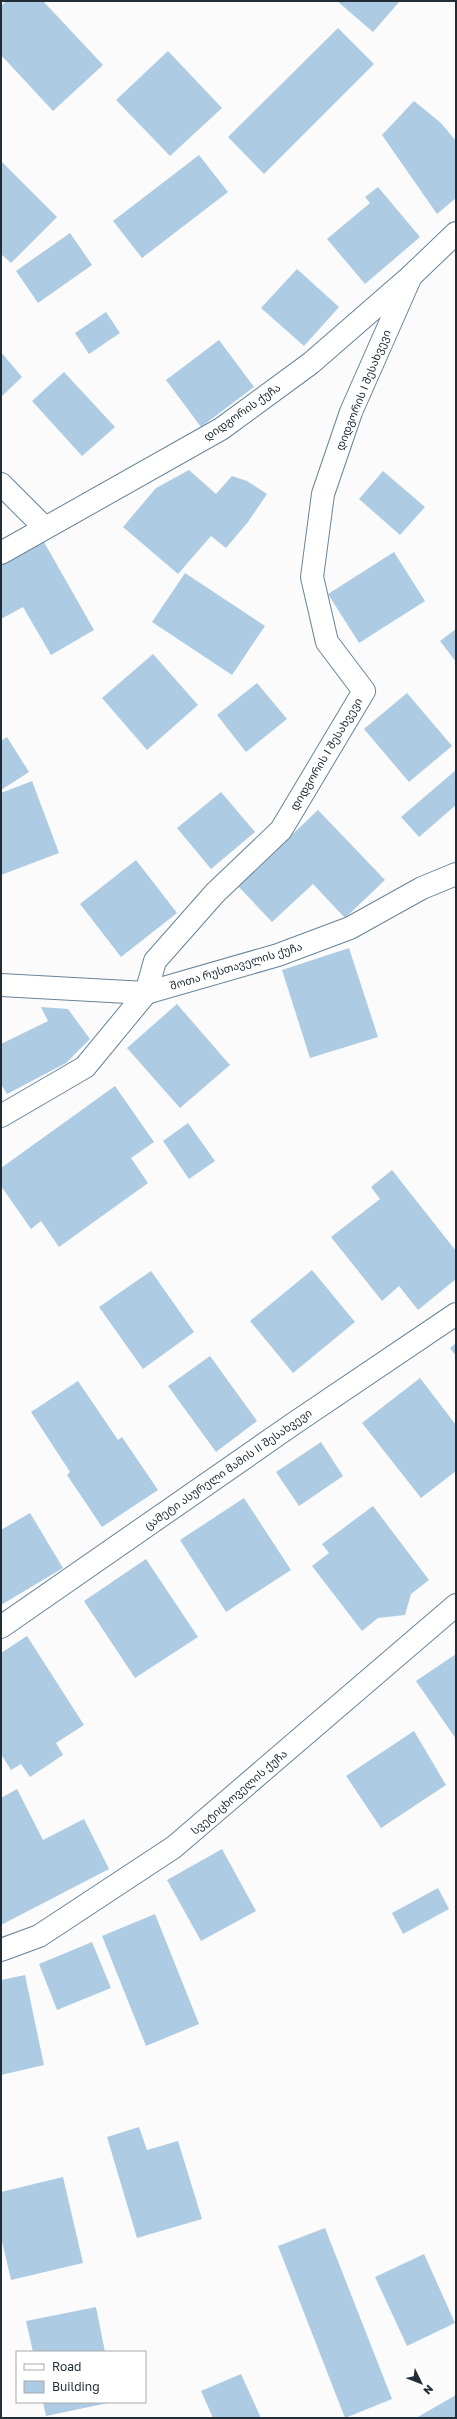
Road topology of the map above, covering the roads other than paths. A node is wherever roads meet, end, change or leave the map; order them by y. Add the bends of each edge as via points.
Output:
1 (456, 233) edge
2 (411, 276) junction
3 (1, 484) edge
4 (44, 527) junction
5 (1, 553) edge
6 (456, 874) edge
7 (1, 985) edge
8 (146, 993) junction
9 (1, 1116) edge
10 (456, 1314) edge
11 (456, 1605) edge
12 (1, 1627) edge
13 (1, 1950) edge

1 - 2 street, დიდგორის ქუჩა
2 - 4 street, დიდგორის ქუჩა via 311,363 221,429
2 - 8 street, დიდგორის I შესახვევი via 351,412 323,494 312,577 327,642 364,691 281,830 215,893 155,961
3 - 4 street
4 - 5 street, დიდგორის ქუჩა
6 - 8 street, შოთა რუსთაველის ქუჩა via 422,888 350,928 278,955
7 - 8 street, შოთა რუსთაველის ქუჩა
8 - 9 street via 85,1067
10 - 12 street, ცამეტი ასურელი მამის II შესახვევი
11 - 13 street, სვეტიცხოველის ქუჩა via 174,1847 39,1936

